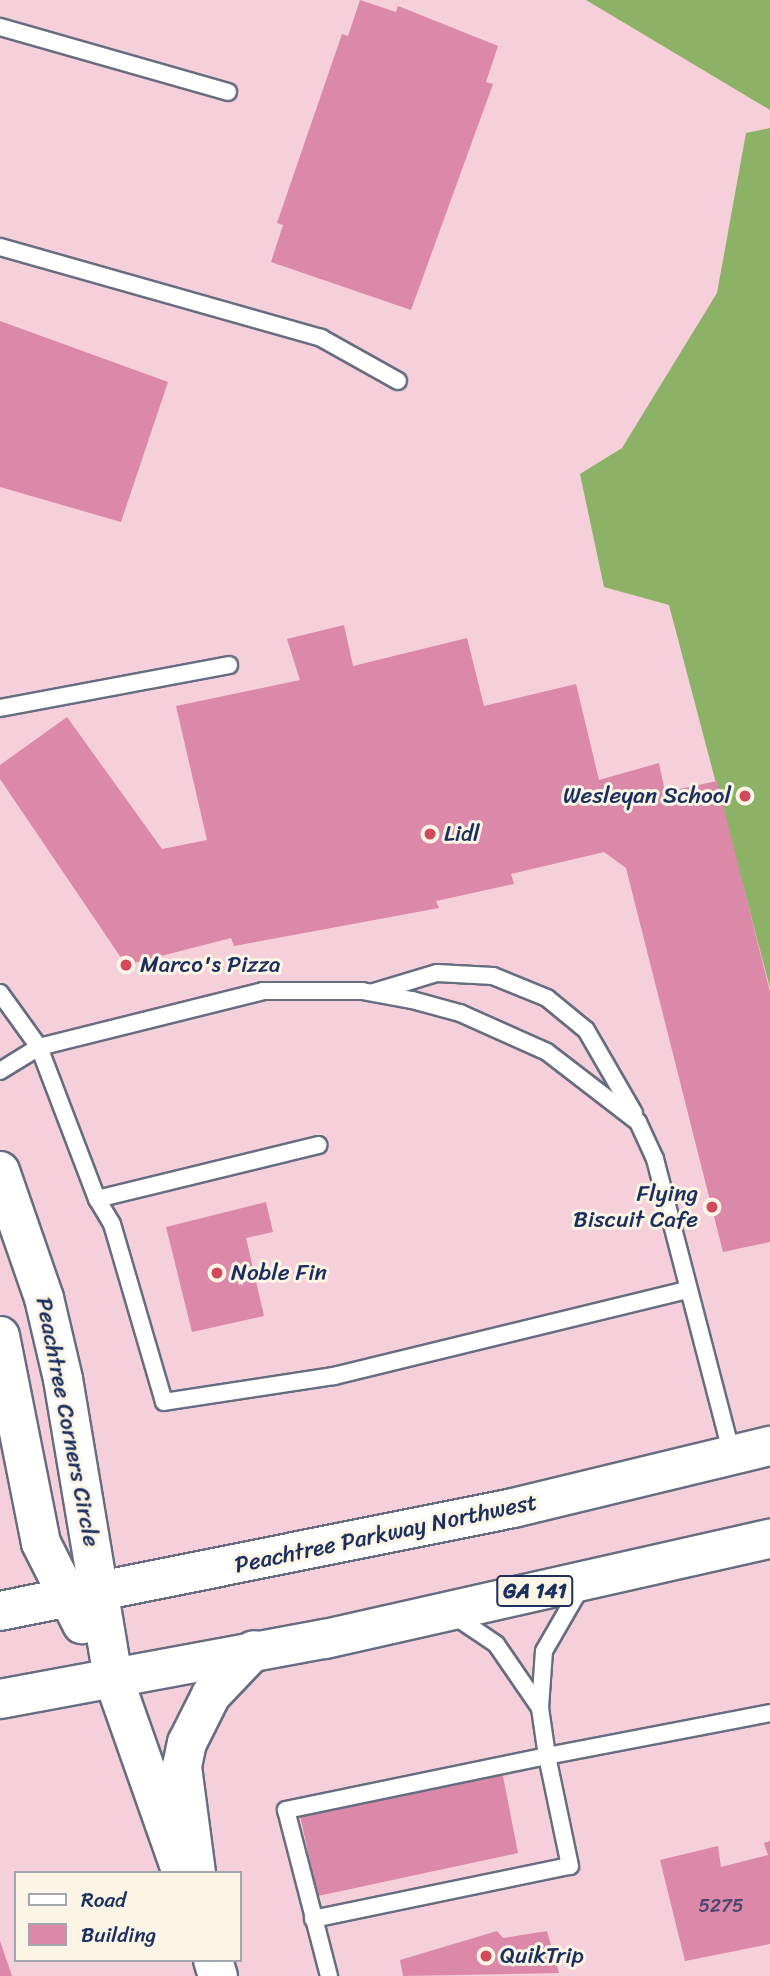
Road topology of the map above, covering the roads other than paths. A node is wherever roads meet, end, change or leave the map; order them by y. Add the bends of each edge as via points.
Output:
1 (0, 27) edge
2 (228, 92) dead end
3 (0, 247) edge
4 (398, 381) dead end
5 (229, 665) dead end
6 (0, 708) edge
7 (0, 993) edge
8 (367, 994) junction
9 (39, 1047) junction
10 (0, 1070) edge
11 (638, 1122) junction
12 (318, 1145) dead end
13 (0, 1171) edge
14 (97, 1199) junction
15 (686, 1290) junction
16 (0, 1336) edge
17 (770, 1446) edge
18 (732, 1455) junction
19 (762, 1545) edge
20 (586, 1580) junction
21 (81, 1596) junction
22 (445, 1610) junction
23 (0, 1611) edge
24 (254, 1650) junction
25 (113, 1677) junction
26 (0, 1699) edge
27 (540, 1709) junction
28 (770, 1713) edge
29 (547, 1756) junction
30 (181, 1871) edge
31 (196, 1871) edge
32 (313, 1919) junction
33 (329, 1976) edge

1 - 2 lane
3 - 4 lane via 321,338
5 - 6 lane
7 - 9 lane
8 - 9 lane via 263,991
8 - 11 lane via 460,1013 519,1037 569,1063
8 - 11 lane via 437,972 493,976 547,998 586,1030 611,1064
9 - 10 lane
9 - 14 lane
11 - 15 lane via 655,1159
12 - 14 lane
13 - 21 main road, Peachtree Corners Circle via 44,1298 63,1379 93,1538
14 - 15 lane via 112,1224 164,1402 334,1377
15 - 18 lane
16 - 21 main road, Peachtree Corners Circle via 41,1543
17 - 18 main road, Peachtree Parkway Northwest
18 - 21 main road, Peachtree Parkway Northwest via 513,1508
19 - 20 main road, GA 141
20 - 22 main road, GA 141
20 - 27 lane via 544,1651
21 - 23 main road, Peachtree Parkway Northwest
21 - 25 main road, Peachtree Corners Circle
22 - 24 main road, GA 141
22 - 27 lane via 496,1644
24 - 25 main road, GA 141
24 - 31 main road via 211,1695 187,1743 182,1766
25 - 26 main road, GA 141
25 - 30 main road, Peachtree Corners Circle
27 - 29 lane
28 - 29 lane
29 - 32 lane via 570,1866
29 - 32 lane via 286,1810
32 - 33 lane

